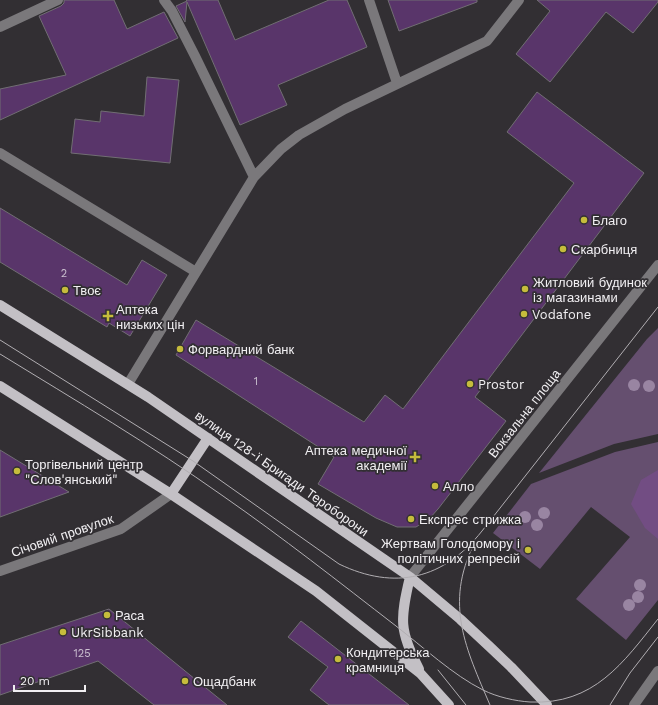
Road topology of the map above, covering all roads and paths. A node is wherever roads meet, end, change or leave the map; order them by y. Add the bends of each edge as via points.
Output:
1 (58, 0) edge
2 (164, 0) edge
3 (369, 0) edge
4 (519, 0) edge
5 (0, 27) edge
6 (398, 83) junction
7 (0, 153) edge
8 (254, 177) junction
9 (658, 265) edge
10 (196, 272) junction
11 (0, 305) edge
12 (128, 384) junction
13 (0, 386) edge
14 (208, 438) junction
15 (171, 494) junction
16 (0, 571) edge
17 (410, 577) junction
18 (658, 671) edge
19 (420, 672) junction
20 (449, 705) edge
21 (547, 705) edge
22 (634, 705) edge

1 - 5 street
2 - 8 street via 195,56
3 - 6 street
4 - 6 street via 487,40
6 - 8 street via 344,109 298,136 281,149
7 - 10 street
8 - 10 street
9 - 17 street, Вокзальна площа
10 - 12 street
11 - 12 main road, вулиця 128-ї Бригади Тероборони
12 - 14 main road, вулиця 128-ї Бригади Тероборони
13 - 15 main road
14 - 15 main road
14 - 17 main road, вулиця 128-ї Бригади Тероборони
15 - 16 street, Січовий провулок via 121,529
15 - 19 main road via 316,591
17 - 19 main road via 402,618 403,632
17 - 21 main road, вулиця 128-ї Бригади Тероборони via 490,647
18 - 22 street
19 - 20 main road

